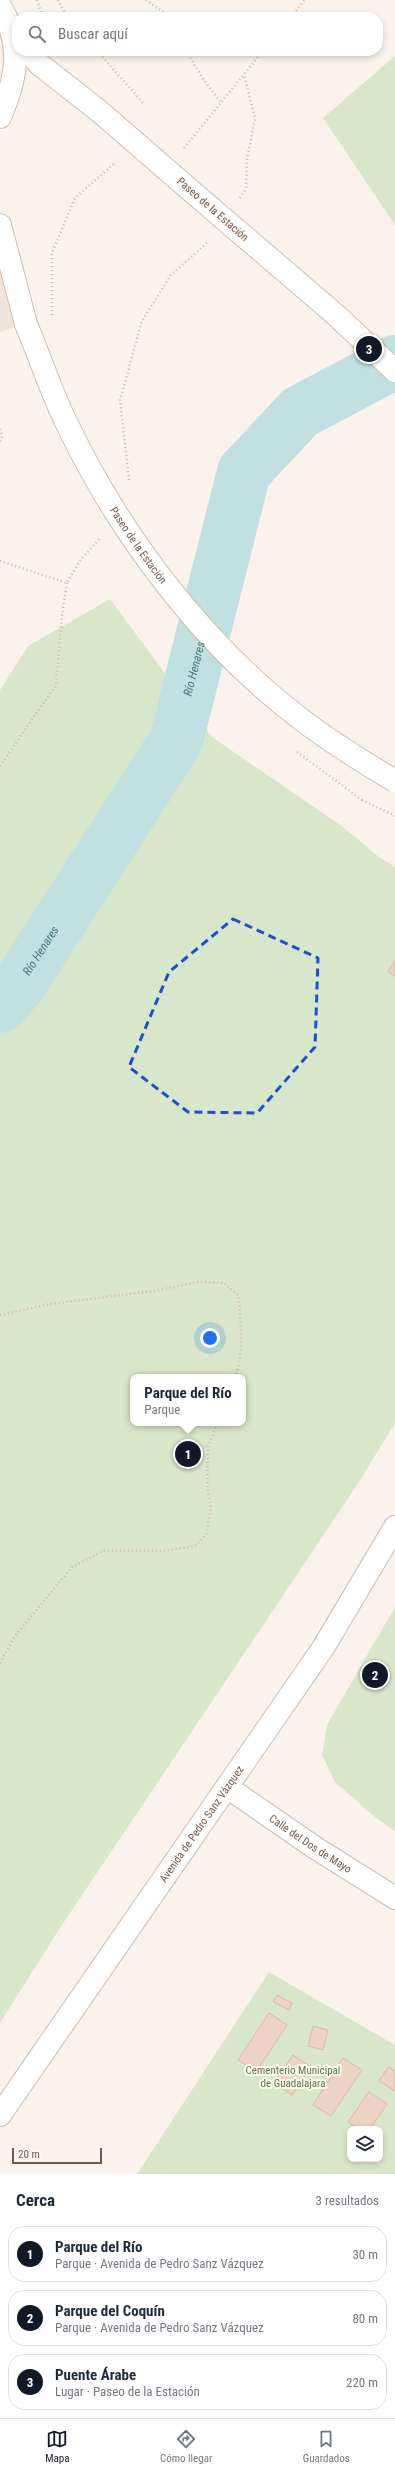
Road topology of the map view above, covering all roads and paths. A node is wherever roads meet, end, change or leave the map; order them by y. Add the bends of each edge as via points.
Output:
1 (37, 0) edge
2 (58, 0) edge
3 (146, 0) edge
4 (305, 0) edge
5 (0, 6) edge
6 (41, 12) edge
7 (64, 12) edge
8 (163, 12) edge
9 (295, 12) edge
10 (12, 31) edge
11 (16, 56) edge
12 (32, 56) edge
13 (101, 56) edge
14 (189, 56) edge
15 (259, 56) edge
16 (244, 75) junction
17 (220, 101) junction
18 (144, 104) dead end
19 (0, 116) edge
20 (121, 166) dead end
21 (166, 170) junction
22 (238, 201) dead end
23 (0, 225) edge
24 (212, 237) dead end
25 (26, 324) junction
26 (395, 371) edge
27 (0, 429) edge
28 (0, 442) edge
29 (128, 485) dead end
30 (103, 535) dead end
31 (0, 561) edge
32 (67, 583) junction
33 (0, 766) edge
34 (395, 781) edge
35 (362, 800) dead end
36 (395, 816) edge
37 (0, 1315) edge
38 (236, 1374) edge
39 (216, 1426) edge
40 (395, 1527) edge
41 (0, 1663) edge
42 (227, 1787) junction
43 (395, 1898) edge
44 (0, 2115) edge

1 - 6 path
2 - 7 path
3 - 8 path
4 - 9 path
5 - 10 main road
11 - 19 main road via 12,89
12 - 21 main road, Paseo de la Estación
13 - 18 path
14 - 17 path
15 - 16 path
16 - 17 path
16 - 22 path via 255,118 247,160 246,189
17 - 21 path
20 - 25 path via 116,162 75,198 52,253 53,314
21 - 26 main road, Paseo de la Estación, bridge via 336,315
23 - 25 main road, Paseo de la Estación
24 - 29 path via 171,275 142,321 120,400 130,478
25 - 34 main road, Paseo de la Estación, bridge via 66,424 126,527 177,597 218,643 270,694 334,743
27 - 28 path
30 - 32 path via 79,562
31 - 32 path
32 - 33 path via 56,685
35 - 36 path
37 - 38 path via 50,1304 154,1291 197,1282 224,1283 238,1295 242,1324 240,1365
39 - 41 path via 208,1447 207,1483 211,1509 206,1535 195,1546 163,1551 103,1551 72,1567 15,1636
40 - 42 main road, Avenida de Pedro Sanz Vázquez via 323,1648
42 - 43 main road, Calle del Dos de Mayo via 314,1847
42 - 44 main road, Avenida de Pedro Sanz Vázquez

